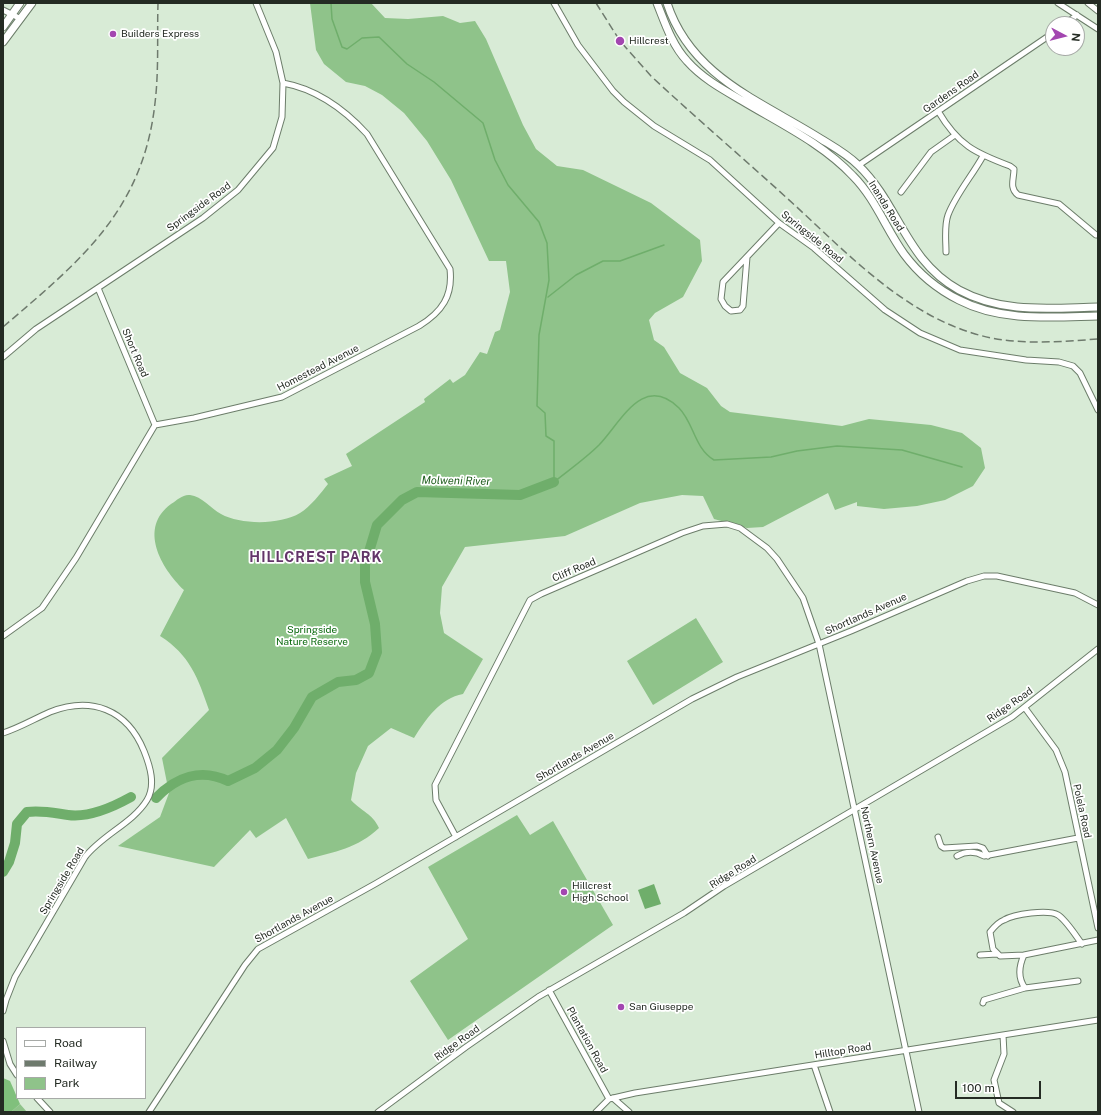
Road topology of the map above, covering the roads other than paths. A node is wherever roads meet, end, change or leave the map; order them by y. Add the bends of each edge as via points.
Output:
1 (20, 3) edge
2 (32, 3) edge
3 (256, 3) edge
4 (554, 3) edge
5 (656, 3) edge
6 (667, 3) edge
7 (1088, 3) edge
8 (1062, 4) edge
9 (3, 10) edge
10 (1098, 11) edge
11 (12, 14) junction
12 (1076, 15) joint
13 (21, 19) junction
14 (3, 26) edge
15 (1098, 29) edge
16 (1045, 38) edge
17 (3, 42) edge
18 (283, 83) junction
19 (938, 111) junction
20 (955, 135) junction
21 (983, 156) junction
22 (859, 166) junction
23 (901, 192) dead end
24 (779, 223) junction
25 (1098, 235) edge
26 (946, 252) dead end
27 (746, 258) junction
28 (98, 288) junction
29 (1098, 308) edge
30 (1098, 316) edge
31 (3, 357) edge
32 (1098, 410) edge
33 (155, 425) junction
34 (1098, 605) edge
35 (3, 636) edge
36 (819, 644) junction
37 (1098, 649) edge
38 (1025, 708) junction
39 (3, 733) edge
40 (855, 810) junction
41 (456, 837) junction
42 (938, 837) dead end
43 (1078, 838) junction
44 (957, 856) dead end
45 (988, 856) junction
46 (1098, 928) edge
47 (1098, 940) edge
48 (1082, 944) junction
49 (997, 954) junction
50 (1024, 954) junction
51 (980, 955) dead end
52 (1078, 981) dead end
53 (1025, 988) junction
54 (548, 990) junction
55 (983, 1003) dead end
56 (3, 1011) edge
57 (1098, 1020) edge
58 (1003, 1035) junction
59 (3, 1041) edge
60 (907, 1050) junction
61 (814, 1065) junction
62 (16, 1073) edge
63 (38, 1099) edge
64 (611, 1099) junction
65 (50, 1112) edge
66 (149, 1112) edge
67 (378, 1112) edge
68 (596, 1112) edge
69 (629, 1112) edge
70 (830, 1112) edge
71 (919, 1112) edge
72 (1013, 1112) edge

1 - 11 main road
2 - 13 main road
3 - 18 street, Springside Road via 276,52
4 - 24 street, Springside Road via 578,45 624,102 654,126 710,160
5 - 30 main road, Inanda Road via 677,48 697,71 809,141 840,164 863,187 904,253 917,269 941,290 982,310 1002,314
6 - 22 main road, Inanda Road via 682,36 714,73 829,144
7 - 10 street
8 - 12 street
9 - 11 street
11 - 13 street
11 - 14 main road
12 - 15 street
13 - 17 main road
16 - 19 street, Gardens Road
18 - 28 street, Springside Road via 282,117 273,148 238,190 203,218
18 - 33 street, Homestead Avenue via 304,88 332,103 356,121 367,134 450,269 449,292 438,313 429,320 290,394
19 - 20 street
19 - 22 street, Gardens Road
20 - 21 street via 971,150
20 - 23 street via 931,152
21 - 25 street via 1014,169 1012,188 1015,192 1059,204
21 - 26 street via 960,191 948,216
22 - 29 main road, Inanda Road via 883,197 917,253 932,270 952,286 980,300 1008,307
24 - 27 street
24 - 32 street, Springside Road via 814,248 885,310 920,333 960,350 1026,360 1060,362 1073,366 1080,373
27 - 27 street via 743,306 740,310 731,311 722,302 722,286
28 - 31 street, Springside Road via 36,329
28 - 33 street, Short Road
33 - 35 street via 83,546 42,608
34 - 36 street, Shortlands Avenue via 1075,593 997,576 984,576 961,583
36 - 40 street, Northern Avenue
36 - 41 street, Shortlands Avenue via 737,677 692,699
36 - 41 street, Cliff Road via 803,598 778,559 768,548 740,528 727,524 703,526 682,533 534,597 525,607 435,785 436,800
37 - 38 street, Ridge Road
38 - 40 street, Ridge Road
38 - 43 street, Polela Road via 1060,757
39 - 56 street, Springside Road via 51,712 79,704 104,709 123,719 138,739 149,766 152,784 143,807 101,840 85,858 15,977
40 - 54 street, Ridge Road via 724,886 684,913
40 - 60 street, Northern Avenue
41 - 66 street, Shortlands Avenue via 258,949
42 - 45 street via 944,848 977,846 983,848
43 - 45 street
43 - 46 street, Polela Road
44 - 45 street via 972,852
47 - 48 street
48 - 49 street via 1060,916 1054,913 1031,913 1002,920 990,932 993,949
48 - 50 street
49 - 50 street
49 - 51 street
50 - 53 street via 1019,972
52 - 53 street
53 - 55 street via 984,1000
54 - 64 street, Plantation Road
54 - 67 street, Ridge Road
57 - 58 street, Hilltop Road
58 - 60 street, Hilltop Road
58 - 72 street via 1004,1054 994,1080 999,1103
59 - 62 street via 10,1064
60 - 61 street, Hilltop Road
60 - 71 street, Northern Avenue
61 - 64 street, Hilltop Road
61 - 70 street
63 - 65 street
64 - 68 street
64 - 69 street, Plantation Road

